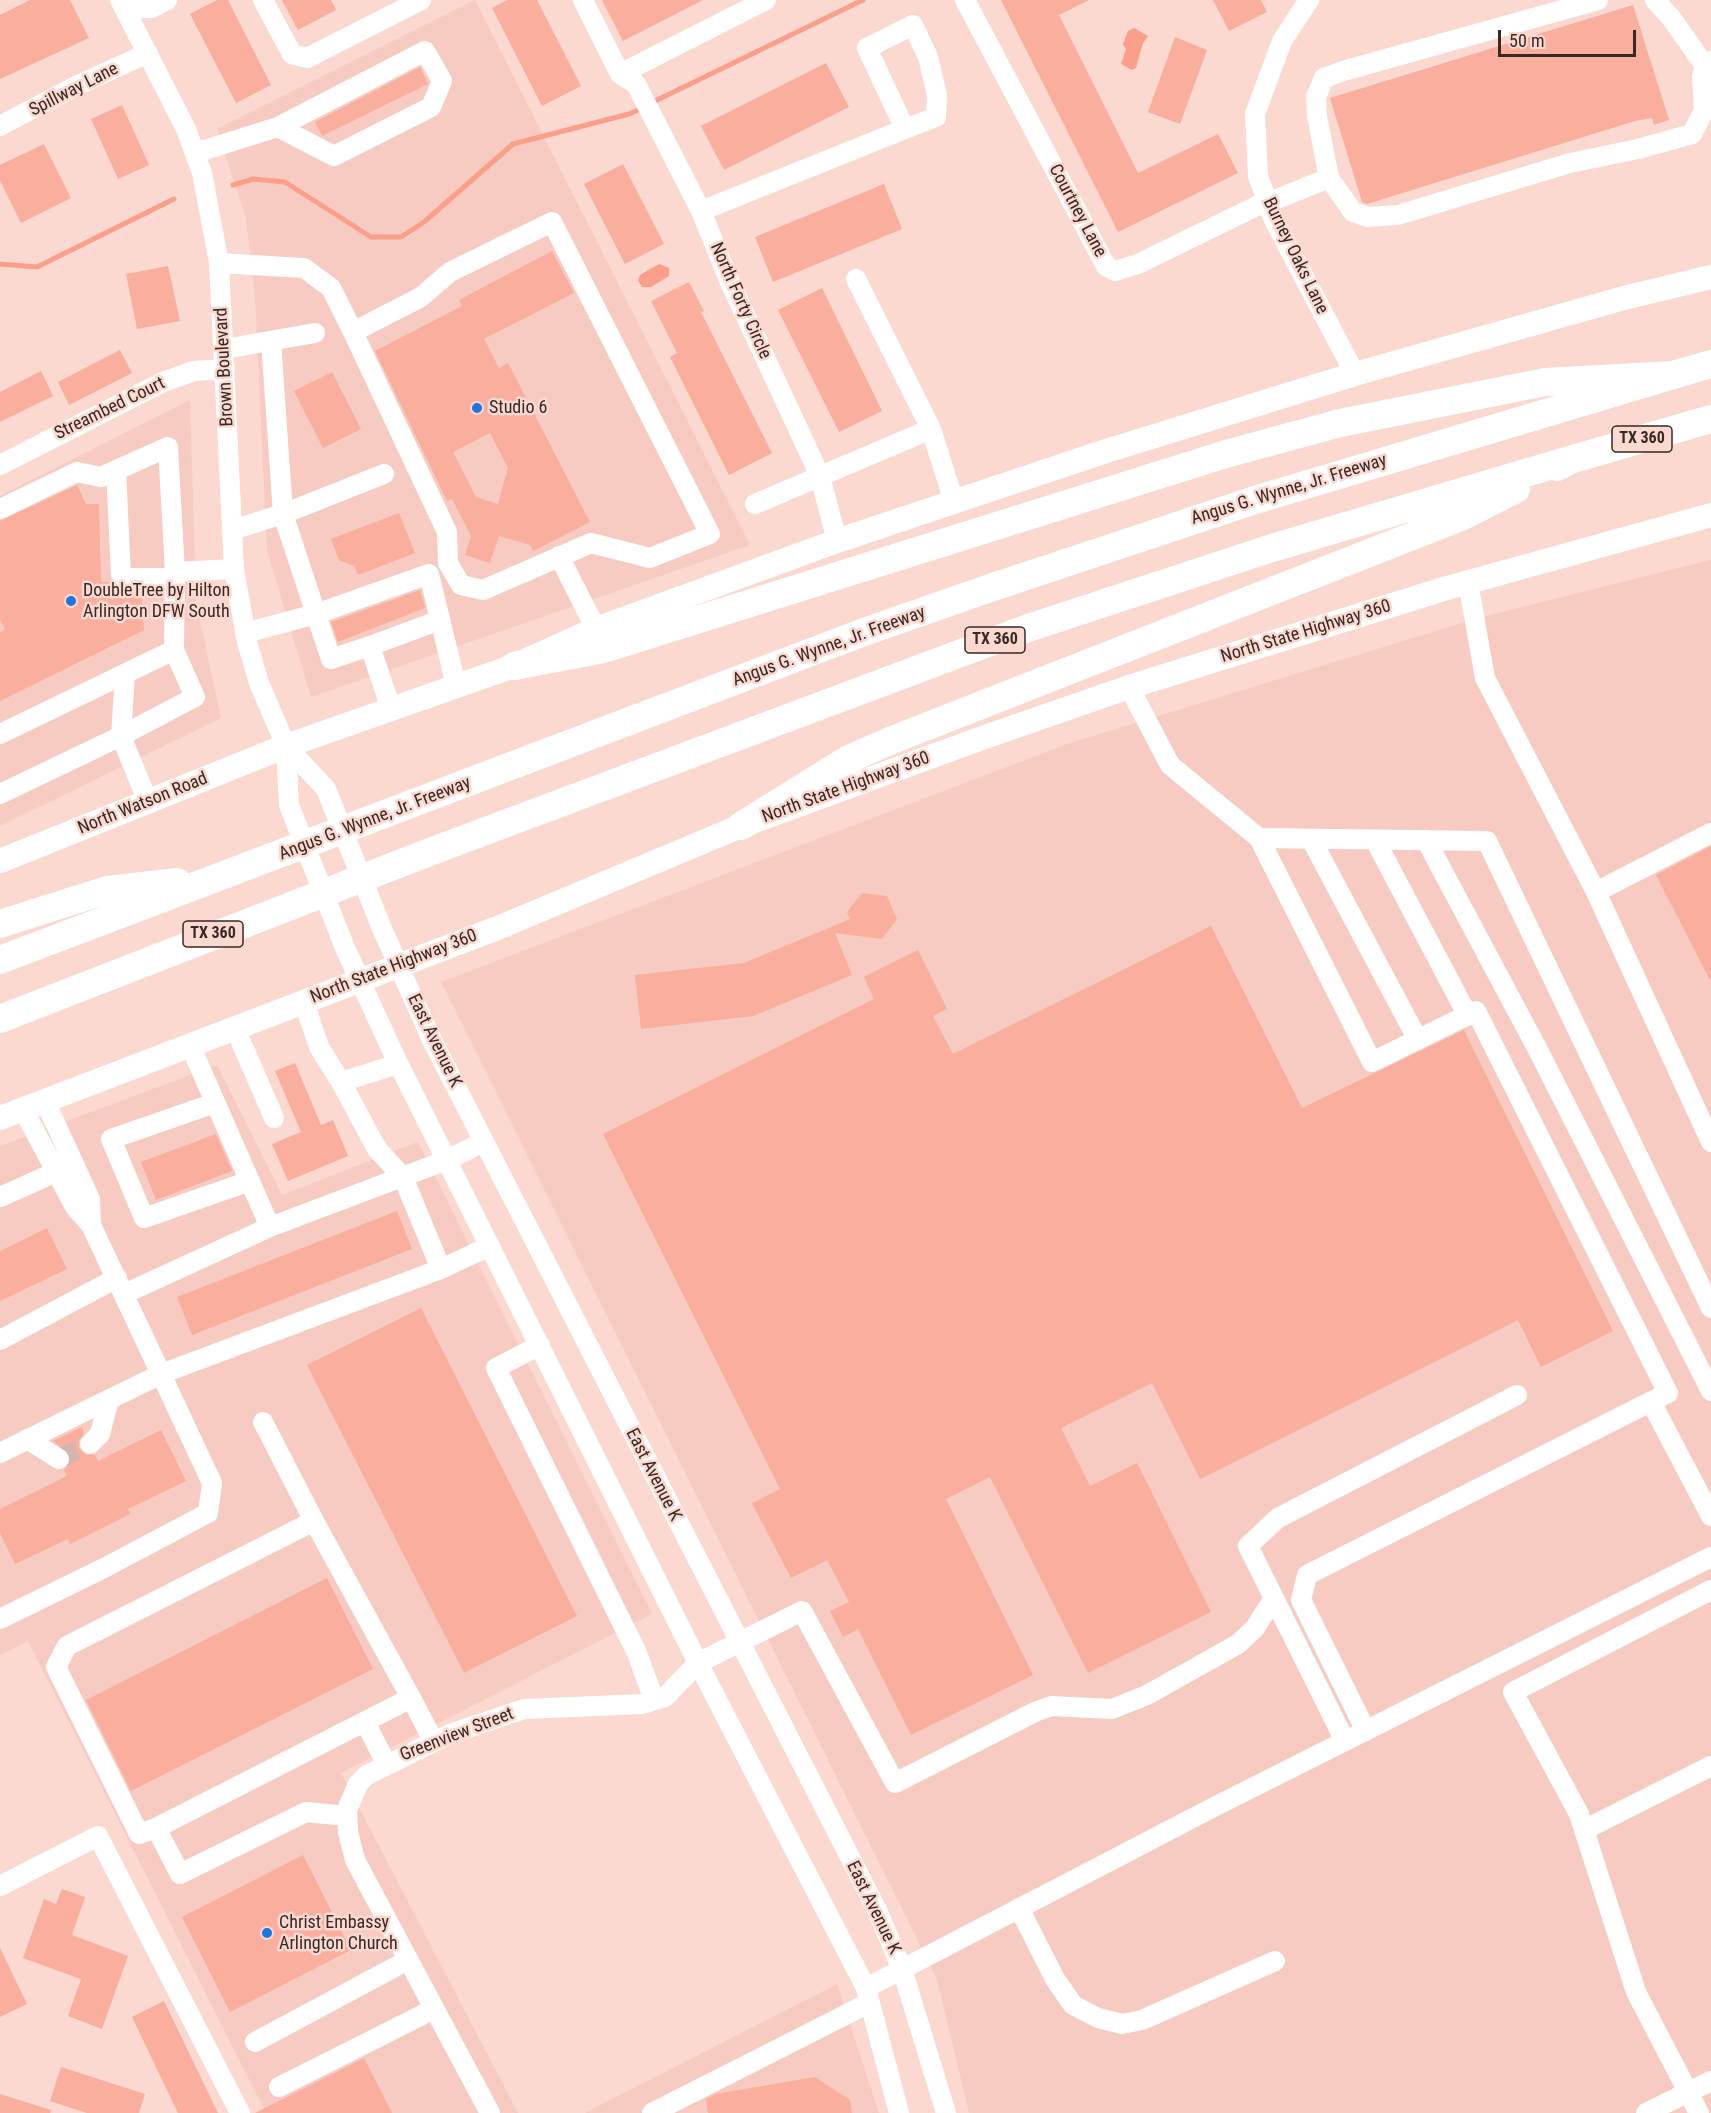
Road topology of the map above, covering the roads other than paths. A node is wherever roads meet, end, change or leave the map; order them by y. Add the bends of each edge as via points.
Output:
1 (167, 0) edge
2 (263, 0) edge
3 (422, 0) edge
4 (583, 0) edge
5 (766, 0) edge
6 (965, 0) edge
7 (1308, 0) edge
8 (1598, 0) edge
9 (1654, 0) edge
10 (125, 3) edge
11 (148, 53) junction
12 (1708, 63) edge
13 (628, 79) junction
14 (0, 126) edge
15 (278, 127) junction
16 (905, 129) junction
17 (195, 153) junction
18 (1329, 178) junction
19 (1267, 202) junction
20 (700, 211) junction
21 (219, 262) junction
22 (856, 279) dead end
23 (1708, 279) edge
24 (353, 332) junction
25 (315, 333) dead end
26 (271, 341) junction
27 (225, 359) junction
28 (1711, 364) edge
29 (1355, 374) junction
30 (1673, 375) junction
31 (1711, 419) edge
32 (931, 429) junction
33 (1573, 459) junction
34 (0, 465) edge
35 (117, 470) junction
36 (384, 474) dead end
37 (820, 476) junction
38 (954, 502) junction
39 (755, 504) dead end
40 (0, 508) edge
41 (283, 514) junction
42 (1711, 515) edge
43 (232, 530) junction
44 (837, 541) junction
45 (559, 556) junction
46 (234, 569) junction
47 (175, 575) junction
48 (1468, 582) junction
49 (316, 614) junction
50 (440, 620) junction
51 (596, 629) junction
52 (245, 633) junction
53 (370, 646) junction
54 (174, 650) junction
55 (514, 666) junction
56 (125, 674) junction
57 (456, 685) junction
58 (1129, 687) junction
59 (391, 709) junction
60 (0, 734) edge
61 (121, 736) junction
62 (286, 746) junction
63 (0, 794) edge
64 (148, 802) junction
65 (741, 826) junction
66 (1711, 832) edge
67 (1259, 838) junction
68 (1311, 839) junction
69 (1375, 840) junction
70 (1426, 840) junction
71 (0, 861) edge
72 (224, 876) junction
73 (1596, 892) junction
74 (0, 924) edge
75 (0, 960) edge
76 (399, 966) junction
77 (360, 981) junction
78 (304, 1002) junction
79 (1468, 1016) junction
80 (0, 1018) edge
81 (235, 1028) junction
82 (1418, 1040) junction
83 (190, 1045) junction
84 (398, 1064) junction
85 (341, 1082) junction
86 (215, 1103) junction
87 (34, 1105) junction
88 (0, 1118) edge
89 (274, 1119) dead end
90 (483, 1142) junction
91 (1711, 1142) edge
92 (447, 1160) junction
93 (56, 1172) junction
94 (403, 1177) junction
95 (250, 1181) junction
96 (0, 1197) edge
97 (92, 1225) junction
98 (270, 1227) junction
99 (490, 1246) junction
100 (441, 1269) junction
101 (121, 1286) junction
102 (1711, 1308) edge
103 (0, 1340) edge
104 (540, 1345) junction
105 (160, 1374) junction
106 (1711, 1391) edge
107 (1517, 1395) dead end
108 (109, 1399) junction
109 (1651, 1402) junction
110 (263, 1422) dead end
111 (27, 1439) junction
112 (90, 1444) tunnel mouth
113 (0, 1453) edge
114 (59, 1459) dead end
115 (1711, 1516) edge
116 (314, 1521) junction
117 (1711, 1557) edge
118 (1711, 1590) edge
119 (1274, 1598) junction
120 (0, 1619) edge
121 (739, 1641) junction
122 (698, 1663) junction
123 (411, 1698) junction
124 (654, 1700) junction
125 (365, 1722) junction
126 (1366, 1731) junction
127 (1345, 1741) junction
128 (434, 1742) junction
129 (387, 1763) junction
130 (1711, 1766) edge
131 (347, 1816) junction
132 (156, 1828) junction
133 (1584, 1830) junction
134 (0, 1886) edge
135 (1020, 1908) junction
136 (408, 1960) junction
137 (1275, 1961) dead end
138 (902, 1969) junction
139 (868, 1996) junction
140 (434, 2009) junction
141 (255, 2042) dead end
142 (1711, 2081) edge
143 (279, 2086) dead end
144 (1688, 2092) junction
145 (675, 2108) edge
146 (240, 2113) edge
147 (490, 2113) edge
148 (652, 2113) edge
149 (899, 2113) edge
150 (946, 2113) edge
151 (1646, 2113) edge
152 (1699, 2113) edge

1 - 10 street via 151,8
2 - 3 street via 292,54 307,58
4 - 13 street, North Forty Circle
5 - 13 street
6 - 19 street, Courtney Lane via 1106,266 1116,271 1138,264
7 - 19 street, Burney Oaks Lane via 1282,41 1255,114 1257,176
8 - 18 street via 1324,78 1317,97 1317,116
9 - 12 street
10 - 11 street, Brown Boulevard
11 - 14 street, Spillway Lane
11 - 17 street, Brown Boulevard
12 - 18 street via 1702,77 1704,111 1692,134 1570,163 1398,215 1368,217 1353,212
13 - 20 street, North Forty Circle via 663,135
15 - 15 street via 334,156 431,108 442,81 425,51
15 - 17 street
16 - 16 street via 936,117 937,95 928,57 913,25 867,48
16 - 20 street
17 - 21 street, Brown Boulevard
18 - 19 street, Courtney Lane
19 - 29 street, Burney Oaks Lane
20 - 37 street, North Forty Circle
21 - 24 street via 304,268 331,288
21 - 27 street, Brown Boulevard
22 - 32 street
23 - 29 main road via 1624,298
24 - 45 street via 447,532 448,563 461,585 483,590
24 - 45 street via 421,297 450,272 552,222 710,534 650,558 591,543
25 - 26 street, Streambed Court
26 - 27 street, Streambed Court
26 - 41 street
27 - 34 street, Streambed Court via 163,382
27 - 43 street, Brown Boulevard
28 - 30 highway
29 - 38 main road
30 - 55 highway via 1545,381 1340,423 1226,454 604,649
30 - 72 highway, Angus G. Wynne, Jr. Freeway via 1266,496 990,588 864,632
31 - 33 highway, TX 360
32 - 37 street
32 - 38 street
33 - 65 highway via 1461,517 892,740 849,759
33 - 80 highway, TX 360 via 1272,548 1028,628
35 - 40 street via 101,477 77,472
35 - 47 street via 121,575
35 - 47 street via 168,447
36 - 41 street
37 - 39 street
37 - 44 street, North Forty Circle
38 - 44 main road
41 - 43 street
41 - 49 street
42 - 48 main road, North State Highway 360
43 - 46 street, Brown Boulevard
44 - 51 main road
45 - 51 street
46 - 47 street
46 - 52 street, Brown Boulevard
47 - 54 street
48 - 58 main road, North State Highway 360
48 - 73 street via 1485,678
49 - 50 street via 429,574
49 - 52 street
49 - 53 street via 331,659
50 - 53 street
50 - 57 street
51 - 55 main road
52 - 62 street, Brown Boulevard via 259,684
53 - 59 street
54 - 56 street
54 - 61 street via 195,698
55 - 57 main road
56 - 60 street
56 - 61 street
57 - 59 main road
58 - 65 main road, North State Highway 360
58 - 67 street via 1170,765
59 - 62 main road
61 - 63 street
61 - 64 street
62 - 64 main road, North Watson Road
62 - 76 street, East Avenue K via 326,789
62 - 77 street via 289,805
64 - 71 main road, North Watson Road
65 - 76 main road, North State Highway 360
66 - 73 street
67 - 68 street
67 - 82 street via 1372,1062
68 - 69 street
68 - 82 street
69 - 70 street
69 - 79 street
70 - 102 street via 1486,842
70 - 106 street via 1538,1050
72 - 74 highway via 107,890
72 - 75 highway, Angus G. Wynne, Jr. Freeway
73 - 91 street
76 - 77 main road, North State Highway 360
76 - 90 street, East Avenue K
77 - 78 main road, North State Highway 360
77 - 84 street
78 - 81 main road, North State Highway 360
78 - 85 street via 319,1047
79 - 82 street
79 - 109 street via 1476,1011 1668,1393
81 - 83 main road, North State Highway 360
81 - 89 street
83 - 86 street
83 - 87 main road, North State Highway 360
84 - 85 street
84 - 92 street
85 - 94 street via 377,1149
86 - 95 street
86 - 95 street via 111,1139 144,1218
87 - 88 main road, North State Highway 360
87 - 93 street
87 - 97 street via 90,1199
90 - 92 street
90 - 121 street, East Avenue K
92 - 94 street
92 - 99 street
93 - 96 street
93 - 97 street via 75,1207
94 - 98 street
94 - 100 street
95 - 98 street
97 - 101 street
98 - 101 street
99 - 100 street
99 - 104 street
100 - 105 street
101 - 103 street
101 - 105 street
104 - 122 street
104 - 124 street via 496,1368 637,1653
105 - 108 street
105 - 120 street via 212,1482 208,1513
107 - 119 street via 1278,1518 1248,1546
108 - 111 street
108 - 112 street via 100,1434
109 - 115 street
109 - 126 street via 1307,1575 1301,1600
110 - 116 street
111 - 113 street
111 - 114 street
116 - 123 street
116 - 132 street via 67,1646 56,1667 139,1834
117 - 126 street
118 - 133 street via 1513,1692
119 - 121 street, Greenview Street via 1255,1628 1238,1644 1147,1695 1112,1709 1052,1706 1037,1711 894,1783 802,1611
119 - 127 street
121 - 122 street, Greenview Street
121 - 138 street, East Avenue K via 877,1910
122 - 124 street, Greenview Street via 665,1697
122 - 139 street
123 - 125 street
123 - 128 street
124 - 128 street, Greenview Street via 643,1704 524,1710
125 - 129 street
125 - 132 street
126 - 127 street
127 - 135 street
128 - 129 street, Greenview Street
129 - 131 street, Greenview Street via 358,1784
130 - 133 street
131 - 132 street via 306,1812 180,1874
131 - 136 street, Greenview Street via 355,1860
133 - 144 street via 1636,1992
134 - 146 street via 98,1836
135 - 137 street via 1055,1979 1074,2005 1098,2018 1122,2024 1142,2020
135 - 138 street
136 - 140 street, Greenview Street
136 - 141 street
138 - 139 street
138 - 150 street, East Avenue K
139 - 145 street
139 - 149 street
140 - 143 street
140 - 147 street, Greenview Street
142 - 144 street
144 - 151 street
144 - 152 street
145 - 148 street

